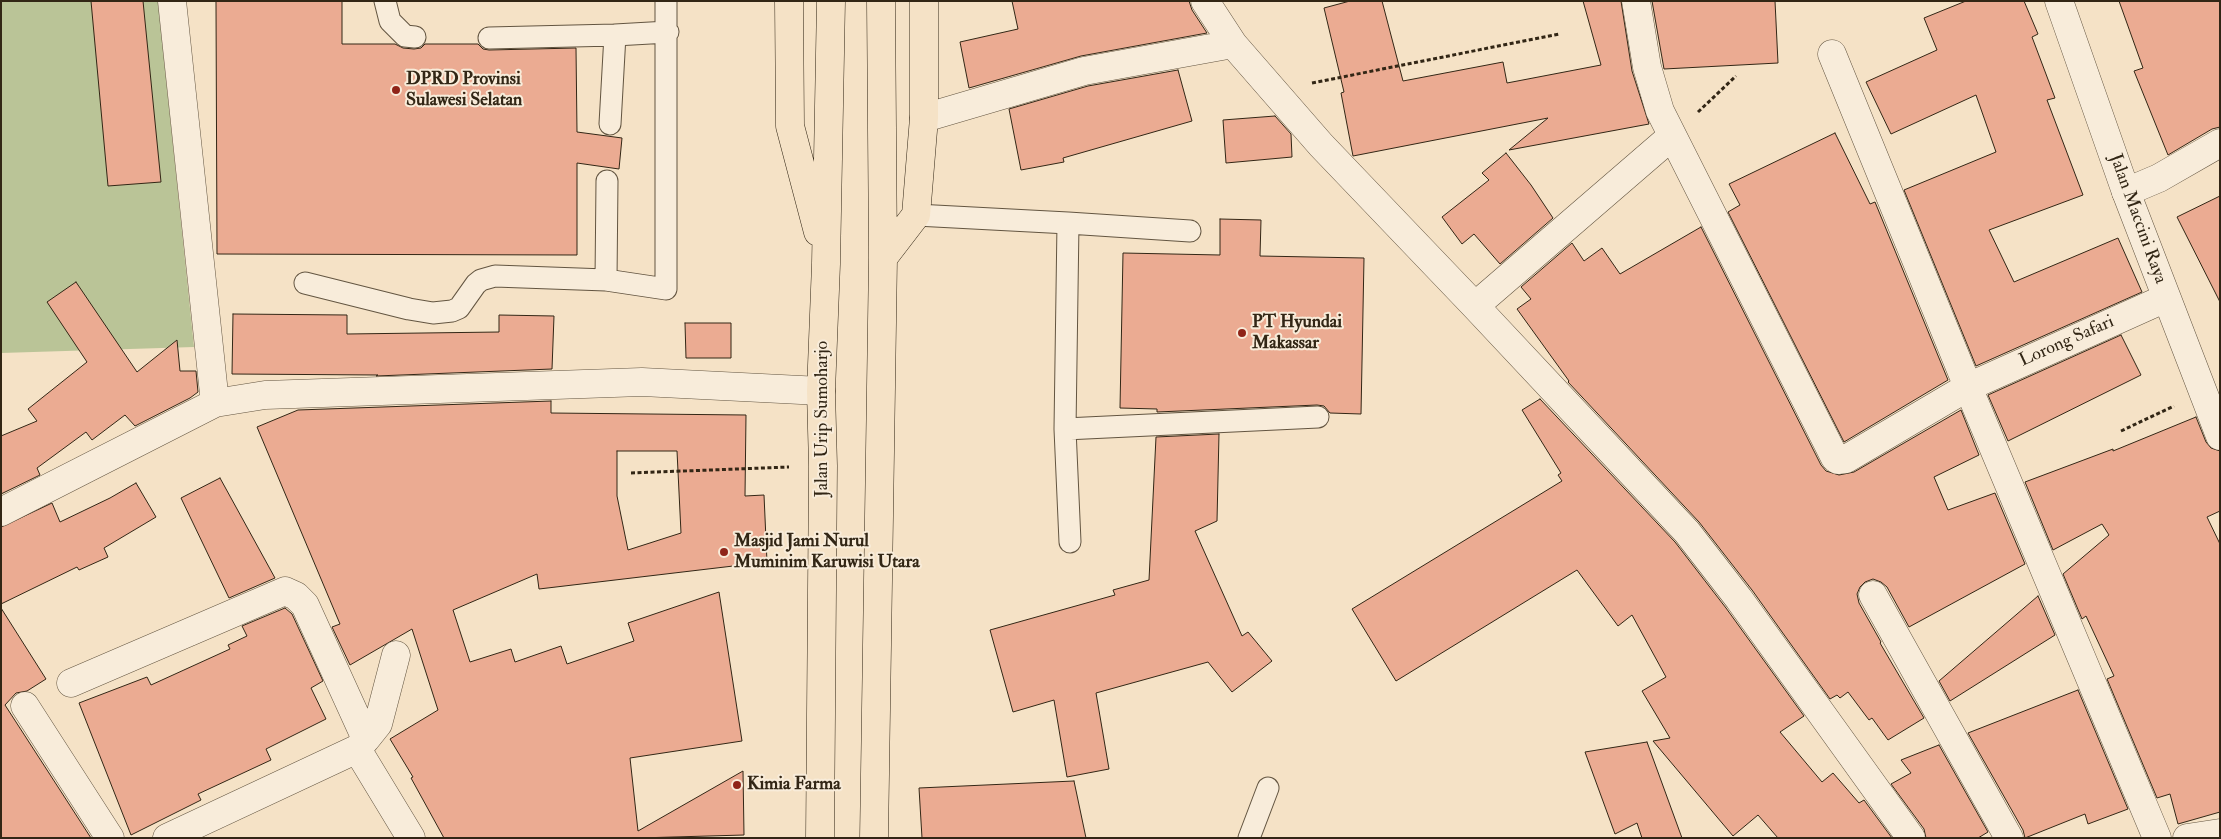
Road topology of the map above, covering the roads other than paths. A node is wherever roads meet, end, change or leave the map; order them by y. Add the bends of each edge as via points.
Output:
1 (172, 1) edge
2 (385, 1) edge
3 (666, 1) edge
4 (789, 1) edge
5 (924, 1) edge
6 (1205, 1) edge
7 (1636, 1) edge
8 (2059, 1) edge
9 (881, 7) edge
10 (831, 10) edge
11 (668, 32) junction
12 (615, 35) junction
13 (415, 38) dead end
14 (489, 38) dead end
15 (1233, 44) junction
16 (1832, 54) dead end
17 (924, 118) junction
18 (610, 124) dead end
19 (1672, 136) junction
20 (2220, 143) edge
21 (607, 181) dead end
22 (2126, 192) junction
23 (916, 215) junction
24 (1068, 223) junction
25 (1190, 231) dead end
26 (884, 258) junction
27 (826, 264) junction
28 (606, 280) junction
29 (305, 282) dead end
30 (2166, 298) junction
31 (1475, 306) junction
32 (1968, 387) junction
33 (821, 392) junction
34 (215, 403) junction
35 (1318, 417) dead end
36 (1065, 429) junction
37 (2220, 436) edge
38 (1, 512) edge
39 (1070, 542) dead end
40 (1872, 595) dead end
41 (396, 655) dead end
42 (71, 682) dead end
43 (25, 706) dead end
44 (362, 744) junction
45 (1268, 788) dead end
46 (2220, 833) edge
47 (110, 838) edge
48 (167, 838) edge
49 (411, 838) edge
50 (820, 838) edge
51 (874, 838) edge
52 (1249, 838) edge
53 (1911, 838) edge
54 (2009, 838) edge
55 (2157, 838) edge
56 (2187, 838) edge

1 - 34 street
2 - 13 lane via 390,21 405,36
3 - 11 lane
4 - 27 highway via 790,126
5 - 17 highway
6 - 15 street
7 - 19 street via 1647,67 1660,111
8 - 22 street, Jalan Maccini Raya
9 - 26 highway
10 - 27 highway, Jalan Urip Sumoharjo
11 - 12 lane
11 - 28 lane via 666,288
12 - 14 lane
12 - 18 lane
15 - 17 street via 1084,71
15 - 31 street via 1361,188
16 - 32 street
17 - 23 highway
19 - 31 street
19 - 32 street, Lorong Safari via 1838,460 1846,459
20 - 22 street via 2159,178
21 - 28 lane
22 - 30 street, Jalan Maccini Raya
23 - 24 lane
23 - 26 highway
24 - 25 lane
24 - 36 lane
26 - 51 highway
27 - 33 highway, Jalan Urip Sumoharjo
28 - 29 lane via 495,276 476,284 459,308 433,313
30 - 32 street, Lorong Safari
30 - 37 street, Jalan Maccini Raya
31 - 53 street via 1667,510 1705,555
32 - 55 street
33 - 34 street via 642,382 265,395
33 - 50 highway, Jalan Urip Sumoharjo
34 - 38 street
35 - 36 lane
36 - 39 lane
40 - 54 street
41 - 44 street via 378,724
42 - 44 street via 285,591 305,605
43 - 47 street
44 - 48 street
44 - 49 street
45 - 52 lane
46 - 56 street

